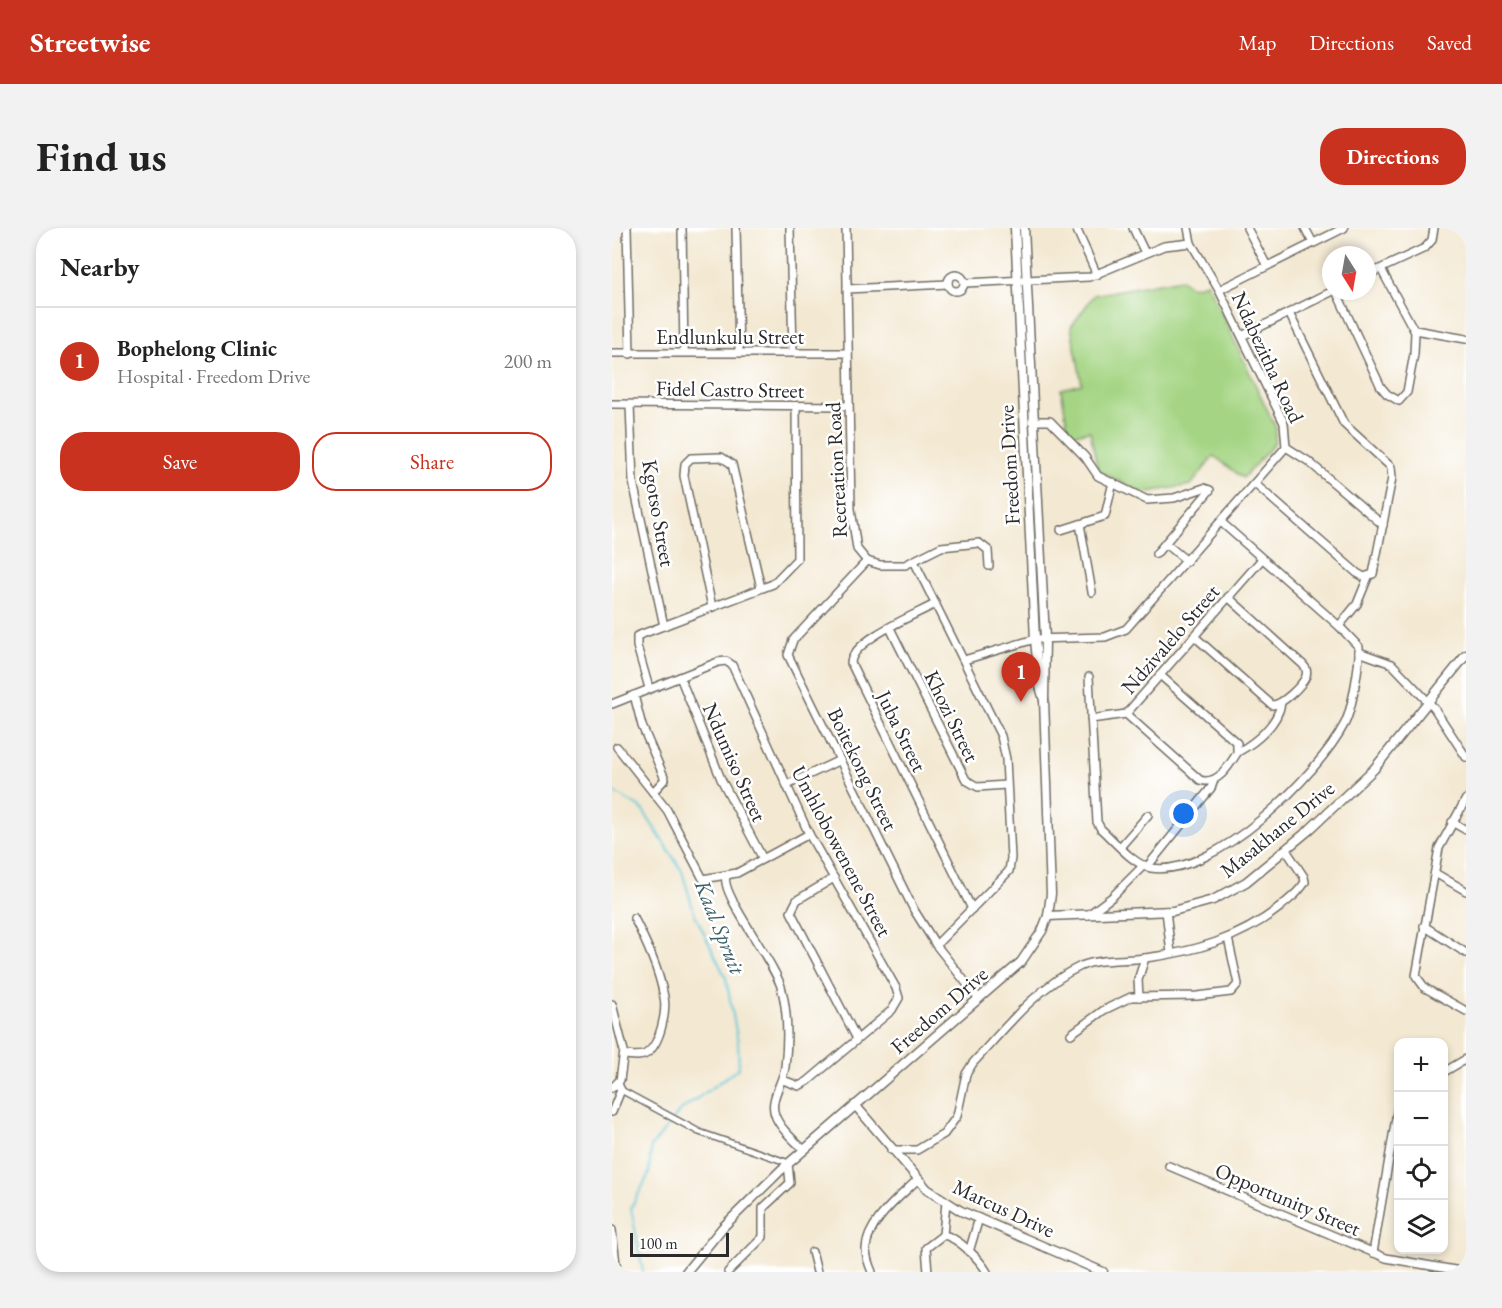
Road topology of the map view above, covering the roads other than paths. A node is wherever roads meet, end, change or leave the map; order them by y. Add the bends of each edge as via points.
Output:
1 (627, 228) edge
2 (682, 228) edge
3 (736, 228) edge
4 (790, 228) edge
5 (846, 228) edge
6 (1015, 228) edge
7 (1024, 228) edge
8 (1076, 228) edge
9 (1133, 228) edge
10 (1188, 228) edge
11 (1247, 228) edge
12 (1305, 228) edge
13 (1344, 228) edge
14 (1434, 228) edge
15 (1191, 243) junction
16 (1313, 243) junction
17 (1145, 253) junction
18 (1266, 266) junction
19 (1381, 269) junction
20 (1376, 271) edge
21 (1097, 275) junction
22 (1022, 281) junction
23 (948, 284) junction
24 (965, 284) junction
25 (847, 289) junction
26 (1219, 290) junction
27 (1322, 297) edge
28 (1338, 300) edge
29 (1289, 313) junction
30 (1415, 330) junction
31 (1242, 336) junction
32 (1466, 339) edge
33 (684, 352) junction
34 (739, 352) junction
35 (793, 352) junction
36 (612, 353) edge
37 (847, 353) junction
38 (630, 354) junction
39 (612, 404) edge
40 (630, 405) junction
41 (848, 406) junction
42 (796, 407) junction
43 (1032, 421) junction
44 (1286, 447) junction
45 (1113, 482) junction
46 (1255, 484) junction
47 (1221, 522) junction
48 (1080, 524) junction
49 (1383, 525) junction
50 (1061, 530) dead end
51 (1165, 543) junction
52 (1156, 554) dead end
53 (1262, 559) junction
54 (867, 561) junction
55 (914, 561) junction
56 (1187, 561) junction
57 (989, 566) dead end
58 (1368, 577) junction
59 (761, 588) junction
60 (1092, 592) dead end
61 (1228, 597) junction
62 (935, 604) junction
63 (712, 607) junction
64 (664, 626) junction
65 (1339, 626) junction
66 (890, 628) junction
67 (1194, 636) junction
68 (1045, 638) junction
69 (1035, 639) junction
70 (1359, 652) junction
71 (1466, 655) edge
72 (964, 660) junction
73 (1160, 675) junction
74 (680, 676) junction
75 (1089, 677) dead end
76 (649, 688) junction
77 (634, 695) junction
78 (1044, 700) junction
79 (1281, 703) junction
80 (1429, 703) junction
81 (612, 704) edge
82 (1126, 714) junction
83 (1091, 719) junction
84 (617, 747) dead end
85 (1238, 752) junction
86 (1466, 757) edge
87 (840, 760) junction
88 (1214, 780) junction
89 (787, 785) junction
90 (1006, 785) junction
91 (653, 792) junction
92 (1466, 799) edge
93 (1148, 815) dead end
94 (1452, 822) junction
95 (1466, 830) edge
96 (809, 834) junction
97 (1121, 846) junction
98 (1286, 850) junction
99 (763, 860) junction
100 (1145, 866) junction
101 (1435, 873) junction
102 (726, 877) junction
103 (834, 878) junction
104 (1466, 891) edge
105 (972, 909) junction
106 (1166, 911) junction
107 (1048, 916) junction
108 (1088, 916) junction
109 (634, 918) dead end
110 (1424, 926) junction
111 (1228, 938) junction
112 (936, 945) junction
113 (1171, 953) junction
114 (1466, 953) edge
115 (1145, 958) junction
116 (1138, 997) junction
117 (979, 999) junction
118 (612, 1004) edge
119 (1466, 1011) edge
120 (1071, 1034) dead end
121 (857, 1039) junction
122 (624, 1055) junction
123 (1466, 1059) edge
124 (1448, 1069) edge
125 (783, 1080) junction
126 (617, 1087) edge
127 (855, 1105) junction
128 (612, 1112) edge
129 (1394, 1130) edge
130 (804, 1150) junction
131 (891, 1150) junction
132 (789, 1163) junction
133 (1169, 1166) dead end
134 (917, 1180) junction
135 (946, 1202) junction
136 (979, 1218) junction
137 (612, 1230) edge
138 (943, 1235) junction
139 (812, 1252) dead end
140 (969, 1252) junction
141 (1373, 1253) junction
142 (617, 1272) edge
143 (686, 1272) edge
144 (728, 1272) edge
145 (817, 1272) edge
146 (872, 1272) edge
147 (928, 1272) edge
148 (987, 1272) edge
149 (1103, 1272) edge
150 (1466, 1272) edge

1 - 38 street
2 - 33 street
3 - 34 street
4 - 35 street
5 - 25 street, Recreation Road
6 - 22 street, Freedom Drive
7 - 22 street, Freedom Drive
8 - 21 street
9 - 17 street
10 - 15 street, Ndabezitha Road
11 - 18 street
12 - 16 street
13 - 16 street
14 - 19 street via 1432,240 1425,248
15 - 17 street via 1171,244
15 - 26 street, Ndabezitha Road
16 - 18 street
17 - 21 street
18 - 26 street
19 - 20 street
19 - 30 street
21 - 22 street
22 - 24 street
22 - 43 street, Freedom Drive
22 - 69 street, Freedom Drive
23 - 24 street via 957,292
23 - 24 street via 956,275
23 - 25 street
25 - 37 street, Recreation Road
26 - 31 street, Ndabezitha Road
27 - 29 street
28 - 30 street via 1381,387 1397,400 1407,392
29 - 31 street
29 - 49 street via 1344,424 1391,467
30 - 32 street
31 - 44 street, Ndabezitha Road via 1284,423
33 - 34 street, Endlunkulu Street
33 - 38 street, Endlunkulu Street
34 - 35 street, Endlunkulu Street
35 - 37 street, Endlunkulu Street
36 - 38 street, Endlunkulu Street
37 - 41 street, Recreation Road
39 - 40 street, Fidel Castro Street
40 - 42 street, Fidel Castro Street
40 - 64 street, Kgotso Street via 633,482
41 - 42 street, Fidel Castro Street
41 - 54 street, Recreation Road via 852,530 857,549
42 - 59 street via 798,556 777,581
43 - 45 street via 1050,421 1078,448 1097,475
43 - 68 street, Freedom Drive
44 - 46 street, Ndabezitha Road
44 - 49 street
45 - 48 street via 1105,516
45 - 51 street via 1150,500 1209,490
46 - 47 street, Ndabezitha Road
46 - 58 street via 1357,573
47 - 53 street
47 - 56 street, Ndabezitha Road
48 - 50 street
48 - 60 street
49 - 58 street via 1375,571
51 - 52 street
51 - 56 street
53 - 61 street, Ndzivalelo Street
53 - 65 street
54 - 55 street, Recreation Road via 893,567
54 - 87 street, Boitekong Street via 793,640 788,651
55 - 57 street, Recreation Road via 944,546 979,543 988,550
55 - 62 street
56 - 68 street, Ndabezitha Road via 1121,632 1105,637
58 - 65 street via 1357,603
59 - 63 street
59 - 63 street via 732,464 722,458 691,458 685,464 684,476
61 - 67 street, Ndzivalelo Street
61 - 79 street via 1305,668 1305,676
62 - 66 street, Juba Street
62 - 72 street
63 - 64 street
64 - 76 street via 640,633 636,638
65 - 70 street via 1357,644
66 - 90 street, Khozi Street via 966,780 978,787
66 - 105 street, Juba Street via 857,648 851,656 852,668
67 - 73 street, Ndzivalelo Street
67 - 79 street via 1269,703
68 - 69 street, Ndabezitha Road
68 - 78 street, Freedom Drive
69 - 72 street, Ndabezitha Road
69 - 78 street, Freedom Drive
70 - 80 street via 1388,661
70 - 100 street via 1346,721 1303,781 1248,830 1216,851 1177,866
71 - 80 street, Masakhane Drive
72 - 90 street via 1003,741
73 - 82 street, Ndzivalelo Street
73 - 85 street via 1234,739
74 - 76 street, Umhlobowenene Street
74 - 89 street, Umhlobowenene Street via 721,661 732,665
74 - 99 street, Ndumiso Street via 721,779
75 - 83 street
76 - 77 street, Umhlobowenene Street
77 - 81 street, Umhlobowenene Street
77 - 91 street via 664,779
78 - 107 street, Freedom Drive via 1052,862
79 - 85 street via 1279,715 1249,747
80 - 86 street
80 - 98 street, Masakhane Drive via 1374,770
82 - 83 street, Ndzivalelo Street
82 - 88 street via 1200,780
83 - 97 street via 1096,819 1101,829
84 - 91 street
85 - 88 street
87 - 89 street
87 - 112 street, Boitekong Street via 914,910
88 - 100 street
89 - 96 street, Umhlobowenene Street
90 - 105 street via 1009,871
91 - 102 street via 702,878
92 - 94 street
93 - 97 street
94 - 95 street
94 - 101 street via 1441,842
96 - 99 street
96 - 103 street, Umhlobowenene Street
97 - 100 street
98 - 106 street, Masakhane Drive via 1228,893 1197,906
98 - 111 street via 1304,877 1304,885 1257,925
99 - 102 street
100 - 108 street
101 - 104 street
101 - 110 street
102 - 125 street via 736,905 780,983 787,1023
103 - 121 street, Umhlobowenene Street via 899,998 892,1010
103 - 121 street via 796,900 791,912
105 - 112 street
106 - 108 street, Masakhane Drive
106 - 113 street
107 - 108 street, Masakhane Drive
107 - 117 street, Freedom Drive via 1021,962
109 - 122 street via 664,1002 659,1032 649,1051 640,1056
110 - 114 street
110 - 119 street via 1417,981
111 - 113 street
111 - 116 street via 1238,984 1231,992
112 - 117 street, Boitekong Street
113 - 115 street
115 - 116 street via 1138,980
115 - 131 street via 1098,962 1063,977 1031,1003 973,1063 966,1074 957,1116 944,1134 917,1150
116 - 120 street via 1120,1000
117 - 127 street, Freedom Drive
118 - 122 street
121 - 125 street, Umhlobowenene Street via 804,1085
122 - 126 street
123 - 124 street
125 - 130 street via 774,1102 775,1116
126 - 128 street
126 - 132 street via 699,1132
127 - 130 street, Freedom Drive
127 - 131 street, Marcus Drive
129 - 141 street
130 - 132 street, Freedom Drive
131 - 134 street, Marcus Drive
132 - 143 street, Freedom Drive via 723,1227
132 - 144 street via 790,1183 763,1208 763,1237
133 - 141 street, Opportunity Street
134 - 135 street, Marcus Drive
134 - 146 street via 871,1233 866,1250
135 - 136 street, Marcus Drive
135 - 138 street
136 - 140 street
136 - 149 street, Marcus Drive
137 - 142 street
138 - 140 street
138 - 147 street via 927,1246
139 - 145 street
140 - 148 street
141 - 150 street, Opportunity Street

